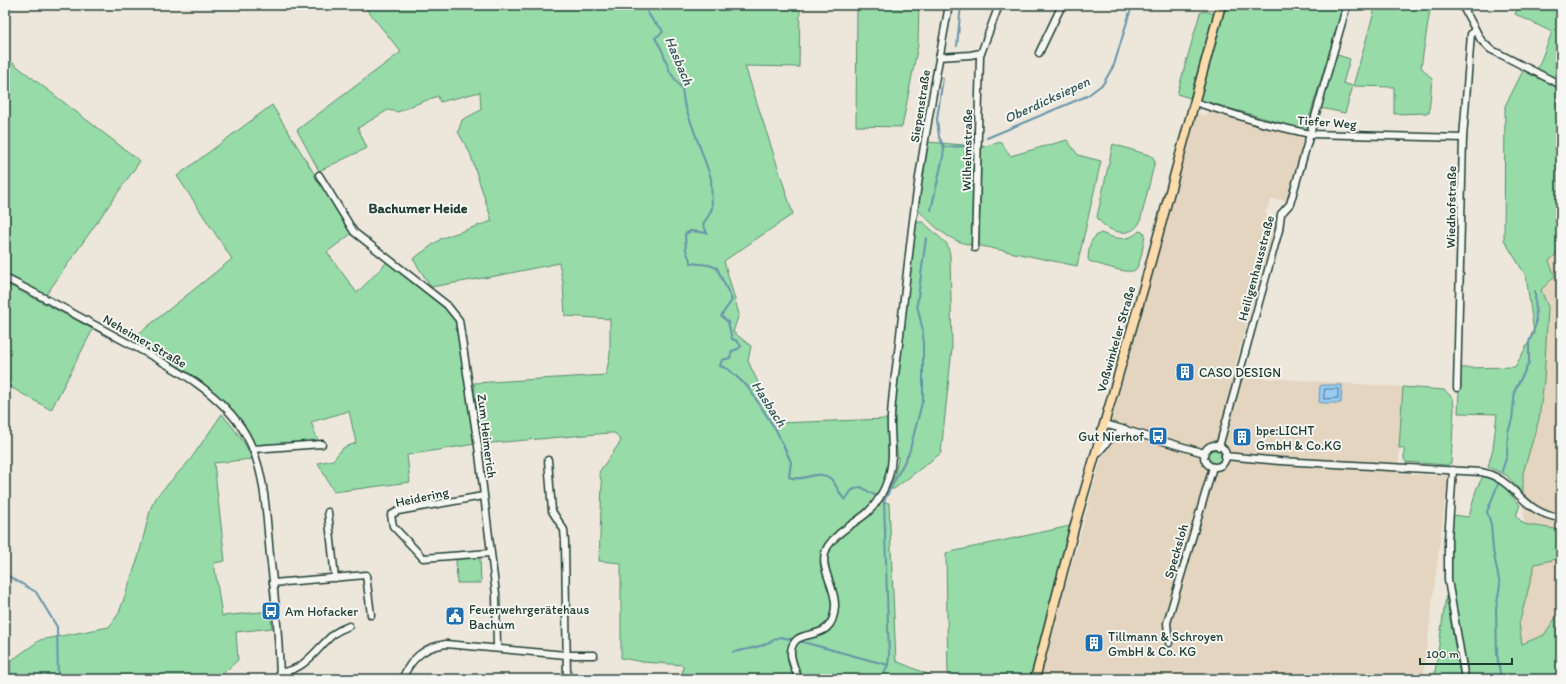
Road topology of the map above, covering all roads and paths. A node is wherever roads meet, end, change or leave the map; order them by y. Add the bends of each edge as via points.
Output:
1 (949, 5) edge
2 (999, 5) edge
3 (1062, 5) edge
4 (1221, 5) edge
5 (1347, 5) edge
6 (1462, 5) edge
7 (1475, 29) junction
8 (981, 53) junction
9 (1039, 53) dead end
10 (940, 57) junction
11 (1561, 85) edge
12 (1194, 102) junction
13 (1310, 134) junction
14 (1463, 138) junction
15 (319, 175) dead end
16 (975, 248) dead end
17 (5, 278) edge
18 (1457, 388) dead end
19 (1105, 424) junction
20 (1125, 430) junction
21 (322, 444) dead end
22 (1219, 447) junction
23 (253, 449) junction
24 (1204, 453) junction
25 (1225, 456) junction
26 (1095, 457) junction
27 (548, 460) dead end
28 (1213, 467) junction
29 (1453, 470) junction
30 (483, 496) junction
31 (328, 512) dead end
32 (1561, 518) edge
33 (490, 553) junction
34 (335, 578) junction
35 (273, 583) junction
36 (371, 615) dead end
37 (349, 626) dead end
38 (1169, 643) dead end
39 (497, 648) junction
40 (566, 655) junction
41 (594, 655) dead end
42 (280, 672) junction
43 (280, 679) edge
44 (402, 679) edge
45 (567, 679) edge
46 (798, 679) edge
47 (1035, 679) edge
48 (1465, 679) edge

1 - 10 street, Siepenstraße
2 - 8 street, Wilhelmstraße
3 - 9 street
4 - 12 main road, Voßwinkeler Straße
5 - 13 street, Heiligenhausstraße
6 - 7 street
7 - 11 street via 1490,49
7 - 14 street, Wiedhofstraße via 1470,41
8 - 10 street
8 - 16 street, Wilhelmstraße
10 - 46 street, Siepenstraße via 914,212 891,414 893,459 890,474 877,502 867,513 835,537 826,550 823,560 835,597 834,614 826,630 802,637 794,643 791,651
12 - 13 street, Tiefer Weg via 1262,123
12 - 19 main road, Voßwinkeler Straße
13 - 14 street, Tiefer Weg
13 - 22 street, Heiligenhausstraße via 1290,204 1280,214 1279,230
14 - 18 street, Wiedhofstraße
15 - 30 street, Zum Heimerich via 354,232 447,305 459,320
17 - 23 street, Neheimer Straße via 48,298 196,384 221,404 238,423
19 - 20 street
19 - 26 main road, Voßwinkeler Straße
20 - 24 street
20 - 26 street via 1109,440
21 - 23 street
22 - 24 street via 1210,447
22 - 25 street
23 - 35 street, Neheimer Straße via 263,491
24 - 28 street via 1206,462
25 - 28 street via 1222,464
25 - 29 street
26 - 47 main road, Voßwinkeler Straße
27 - 40 street via 552,511 564,530
28 - 38 street, Specksloh via 1167,623
29 - 32 street via 1481,472 1497,477 1505,481 1528,505 1544,514
29 - 48 street via 1448,580
30 - 33 street, Zum Heimerich
30 - 33 street, Heidering via 398,511 391,515 390,519 393,526 423,558
31 - 34 street
33 - 39 street, Zum Heimerich via 496,594
34 - 35 street
34 - 36 street via 366,575
35 - 42 street, Neheimer Straße
37 - 42 street via 336,633 303,665 292,671
39 - 40 street
39 - 44 street via 446,644 432,647 413,659
40 - 41 street
40 - 45 street
42 - 43 street, Neheimer Straße

